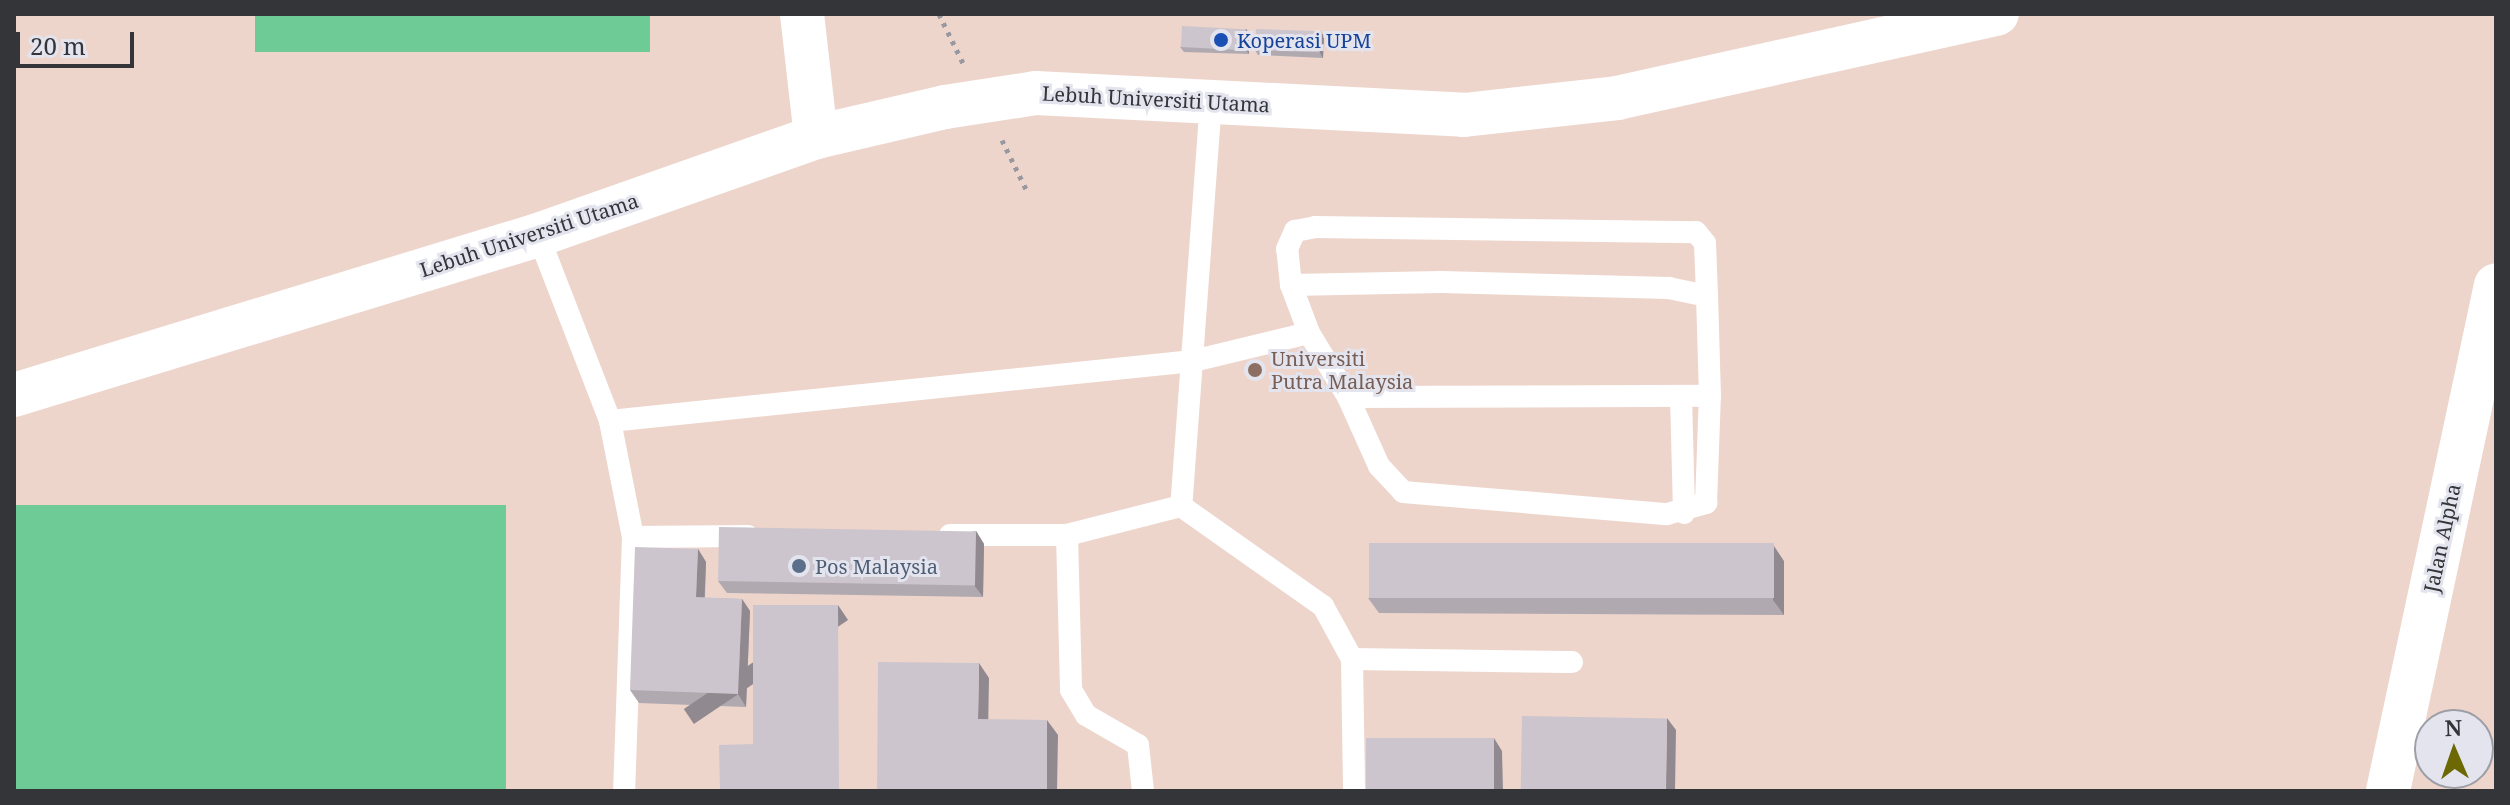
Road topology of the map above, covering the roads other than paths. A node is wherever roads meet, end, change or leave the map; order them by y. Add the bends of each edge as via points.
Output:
1 (802, 14) edge
2 (1997, 14) edge
3 (1211, 101) junction
4 (816, 137) junction
5 (538, 235) junction
6 (1291, 285) junction
7 (2496, 285) edge
8 (1707, 296) junction
9 (1309, 333) junction
10 (1193, 361) junction
11 (14, 395) edge
12 (1681, 396) junction
13 (1710, 396) junction
14 (1348, 397) junction
15 (610, 421) junction
16 (1181, 506) junction
17 (1684, 513) junction
18 (928, 535) edge
19 (1067, 535) junction
20 (772, 536) edge
21 (633, 537) junction
22 (1352, 659) junction
23 (1572, 662) dead end
24 (624, 791) edge
25 (1143, 791) edge
26 (1354, 791) edge
27 (2388, 791) edge

1 - 4 street
2 - 3 street, Lebuh Universiti Utama via 1617,98 1464,115
3 - 4 street, Lebuh Universiti Utama via 1036,93
3 - 10 lane
4 - 5 street, Lebuh Universiti Utama
5 - 11 street, Lebuh Universiti Utama
5 - 15 lane
6 - 8 lane via 1669,288
6 - 8 lane via 1287,249 1295,231 1315,227 1696,232 1705,243
6 - 9 lane
7 - 27 street, Jalan Alpha
8 - 13 lane
9 - 10 lane
9 - 14 lane
10 - 15 lane
10 - 16 lane
12 - 13 lane
12 - 14 lane
12 - 17 lane
13 - 17 lane via 1706,503
14 - 17 lane via 1379,466 1403,492
15 - 21 lane
16 - 19 lane
16 - 22 lane via 1323,606
18 - 19 lane
19 - 25 lane via 1071,690 1086,715 1138,745
20 - 21 lane
21 - 24 lane
22 - 23 lane
22 - 26 lane

